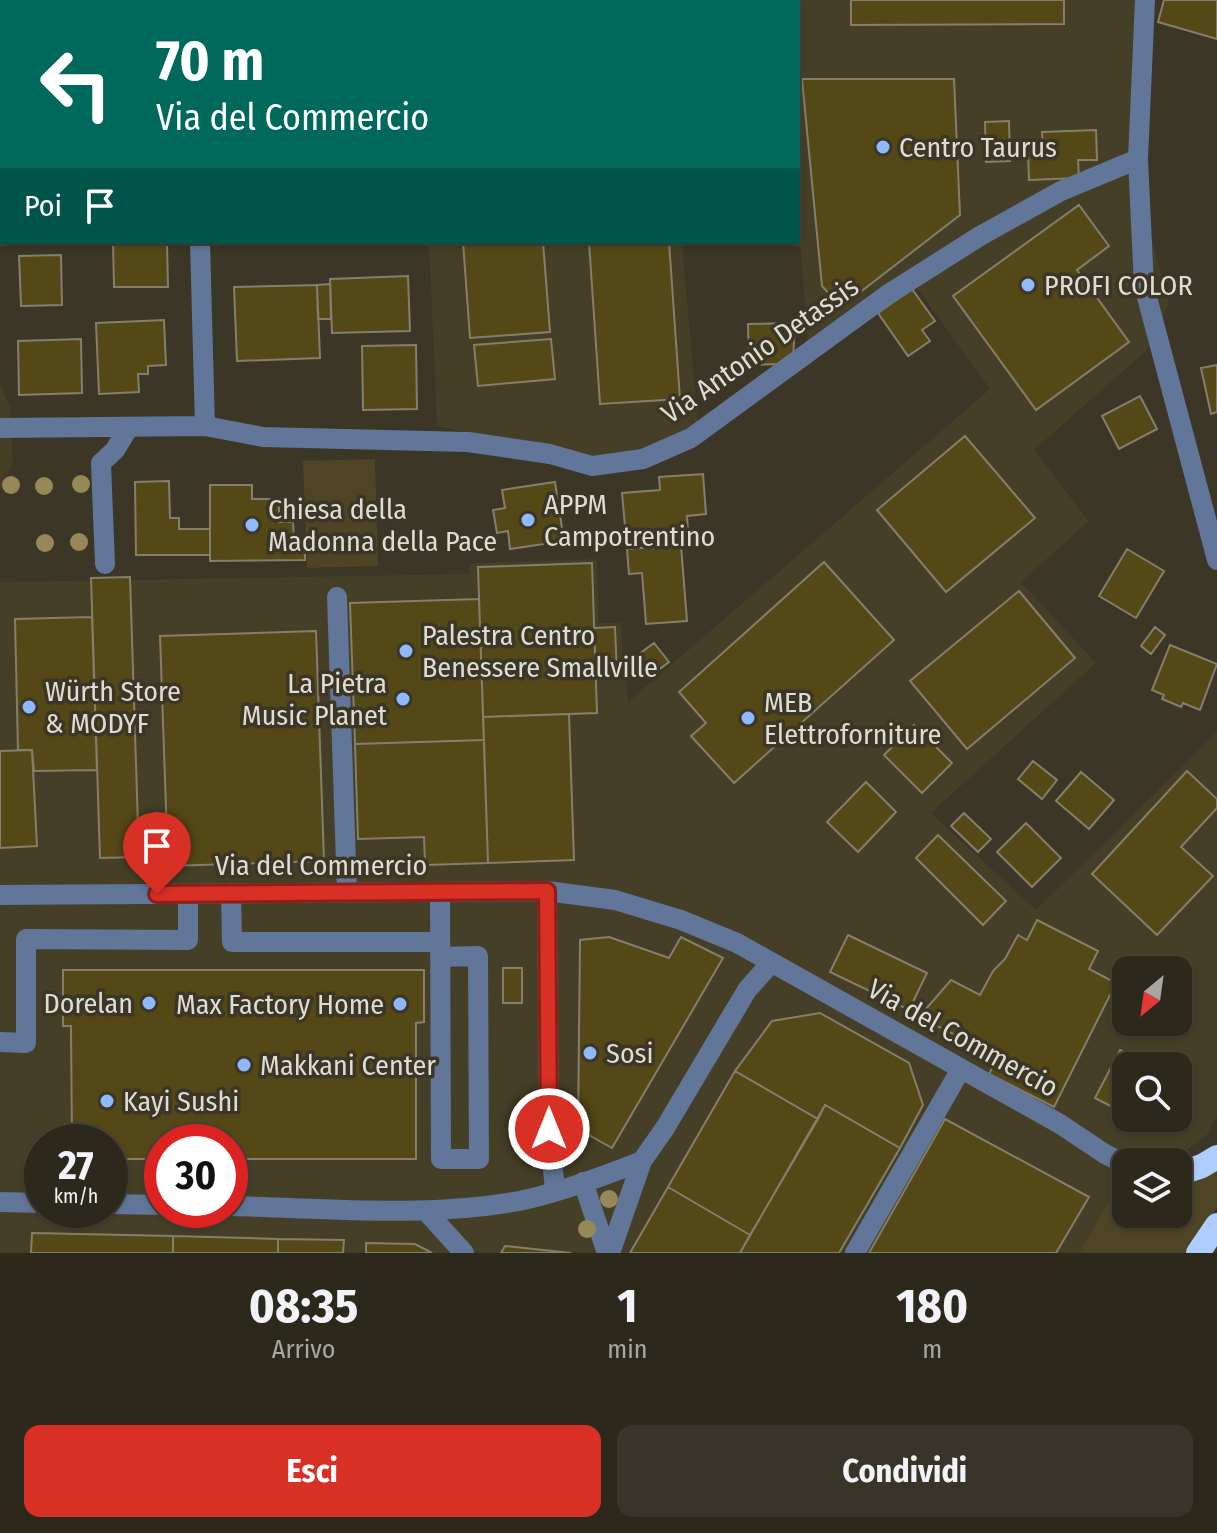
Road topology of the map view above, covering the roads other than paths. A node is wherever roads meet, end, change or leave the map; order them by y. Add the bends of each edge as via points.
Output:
1 (1145, 0) edge
2 (1138, 159) junction
3 (200, 244) edge
4 (205, 426) junction
5 (129, 427) junction
6 (0, 428) edge
7 (1217, 560) edge
8 (105, 564) dead end
9 (337, 597) dead end
10 (547, 891) junction
11 (231, 893) junction
12 (347, 893) junction
13 (440, 893) junction
14 (188, 894) junction
15 (0, 895) edge
16 (440, 949) junction
17 (771, 963) junction
18 (0, 1042) edge
19 (961, 1069) junction
20 (1112, 1157) edge
21 (1217, 1157) edge
22 (642, 1161) junction
23 (1192, 1169) edge
24 (583, 1182) junction
25 (555, 1190) junction
26 (0, 1202) edge
27 (24, 1203) edge
28 (248, 1206) edge
29 (426, 1211) junction
30 (1217, 1225) edge
31 (464, 1253) edge
32 (608, 1253) edge
33 (855, 1253) edge
34 (1198, 1253) edge

1 - 2 street
2 - 4 street, Via Antonio Detassis via 1061,191 980,236 887,295 691,438 643,459 592,466 468,442 439,450 263,437
2 - 7 street via 1144,286
3 - 4 street
4 - 5 street, Via Antonio Detassis
5 - 6 street, Via Antonio Detassis
5 - 8 street via 101,463
9 - 12 street
10 - 13 street, Via del Commercio
10 - 17 street, Via del Commercio via 615,900 681,920
10 - 25 street via 549,1129
11 - 12 street, Via del Commercio
11 - 14 street, Via del Commercio
11 - 16 street via 232,942
12 - 13 street, Via del Commercio
13 - 16 street
14 - 15 street, Via del Commercio
14 - 18 street via 188,940 26,939 26,1043
16 - 16 street via 441,1159 479,1159 478,956
17 - 19 street, Via del Commercio
17 - 22 street via 747,990
19 - 20 street, Via del Commercio
19 - 33 street
21 - 23 highway
22 - 24 street
22 - 32 street
24 - 25 street
24 - 32 street
25 - 29 street via 521,1201
26 - 27 street
28 - 29 street
29 - 31 street
30 - 34 highway

